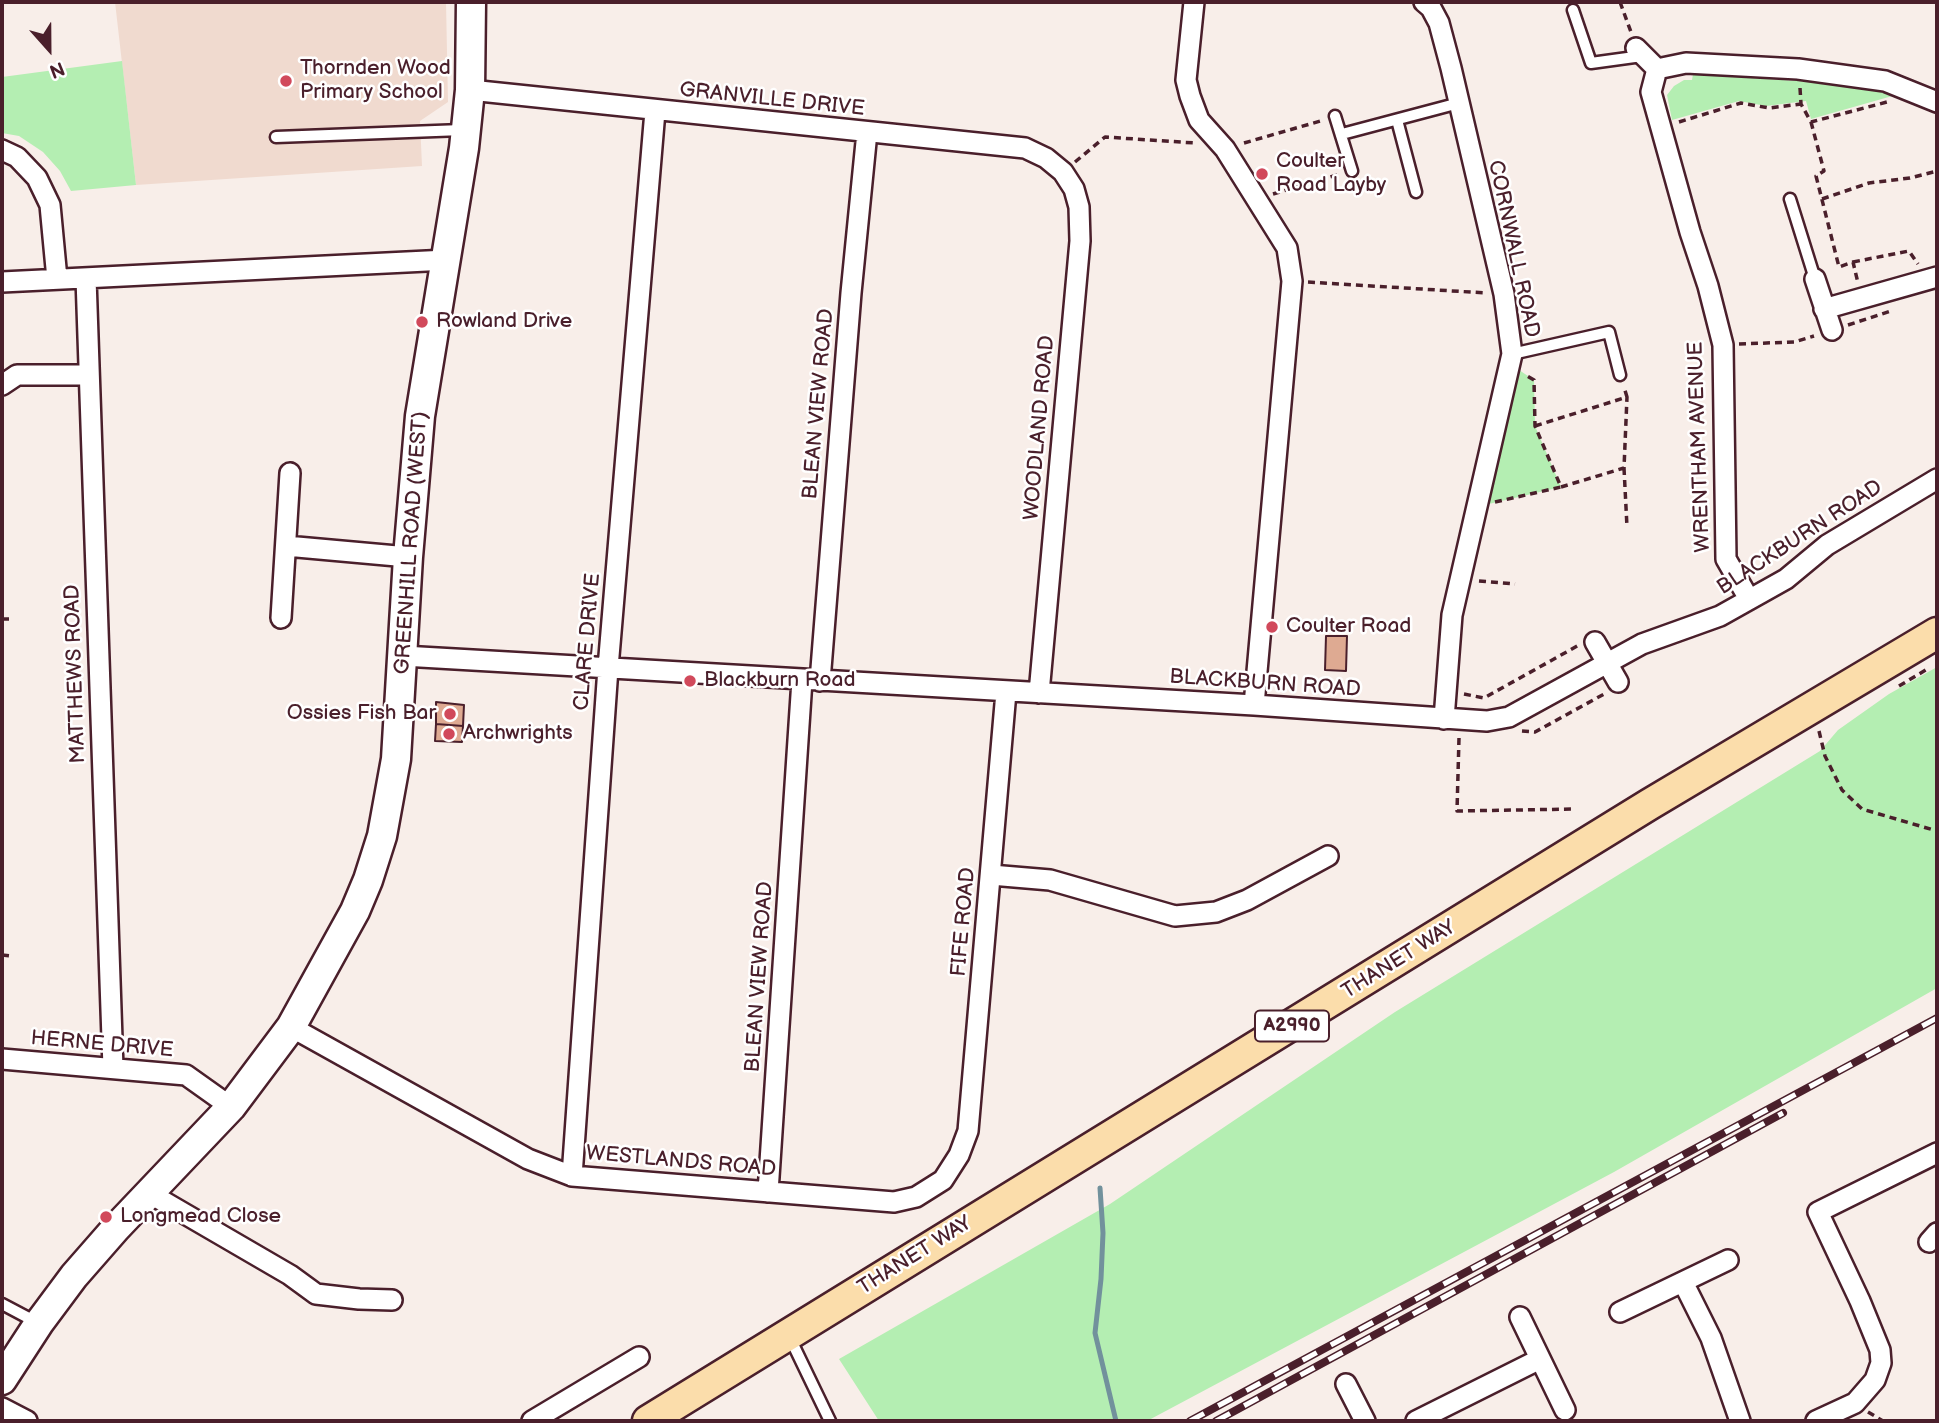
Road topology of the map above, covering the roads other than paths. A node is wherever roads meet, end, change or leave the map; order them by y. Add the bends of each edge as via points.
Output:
1 (471, 2) edge
2 (1194, 2) edge
3 (1423, 2) edge
4 (1573, 10) dead end
5 (1639, 52) joint
6 (1657, 69) junction
7 (470, 90) junction
8 (1937, 102) edge
9 (1459, 103) junction
10 (655, 111) junction
11 (1335, 116) road end
12 (1397, 120) junction
13 (466, 130) junction
14 (867, 132) junction
15 (1342, 134) junction
16 (276, 137) dead end
17 (2, 150) edge
18 (1352, 171) road end
19 (1063, 172) joint
20 (1416, 192) dead end
21 (1790, 199) dead end
22 (447, 260) junction
23 (86, 278) junction
24 (1933, 278) edge
25 (57, 279) junction
26 (1815, 279) joint
27 (2, 282) edge
28 (1824, 309) junction
29 (1832, 330) dead end
30 (1511, 359) junction
31 (88, 375) junction
32 (1620, 375) road end
33 (2, 385) edge
34 (288, 473) dead end
35 (1937, 478) edge
36 (286, 546) junction
37 (408, 557) junction
38 (1749, 599) junction
39 (280, 618) dead end
40 (1937, 633) edge
41 (1588, 643) road end
42 (403, 656) junction
43 (1607, 662) junction
44 (608, 668) junction
45 (811, 680) junction
46 (1618, 682) dead end
47 (1006, 692) junction
48 (1039, 693) junction
49 (1254, 705) junction
50 (1452, 719) junction
51 (1314, 856) dead end
52 (991, 875) junction
53 (291, 1027) junction
54 (2, 1059) edge
55 (113, 1068) junction
56 (231, 1107) junction
57 (959, 1155) joint
58 (1935, 1161) edge
59 (572, 1176) junction
60 (768, 1192) junction
61 (149, 1193) junction
62 (1728, 1260) dead end
63 (1683, 1282) junction
64 (392, 1300) dead end
65 (2, 1304) edge
66 (1620, 1312) dead end
67 (1520, 1317) dead end
68 (39, 1323) junction
69 (789, 1334) junction
70 (640, 1359) dead end
71 (1540, 1359) junction
72 (2, 1380) edge
73 (1346, 1384) dead end
74 (2, 1408) edge
75 (1565, 1410) dead end
76 (27, 1421) edge
77 (532, 1421) edge
78 (648, 1421) edge
79 (830, 1421) edge
80 (1365, 1421) edge
81 (1416, 1421) edge
82 (1740, 1421) edge
83 (1816, 1421) edge

1 - 7 street, GREENHILL ROAD (WEST)
2 - 49 street via 1185,80 1199,120 1258,198 1287,248 1292,281
3 - 9 street, CORNWALL ROAD via 1439,23
4 - 5 lane via 1591,63
5 - 6 street
6 - 8 street via 1686,63 1798,69 1885,81
6 - 38 street, WRENTHAM AVENUE via 1651,92 1723,345 1726,559
7 - 10 street, GRANVILLE DRIVE
7 - 13 street, GREENHILL ROAD (WEST)
9 - 12 lane
9 - 30 street, CORNWALL ROAD via 1504,294
10 - 14 street, GRANVILLE DRIVE
10 - 44 street, CLARE DRIVE
11 - 15 lane
12 - 15 lane
12 - 20 lane
13 - 16 lane
13 - 22 street, GREENHILL ROAD (WEST)
14 - 19 street, GRANVILLE DRIVE via 1025,148
14 - 45 street, BLEAN VIEW ROAD
15 - 18 lane
17 - 25 street via 17,157 37,178 50,205
19 - 48 street, WOODLAND ROAD via 1079,207 1080,241
21 - 26 lane
22 - 23 street
22 - 37 street, GREENHILL ROAD (WEST) via 420,416
23 - 25 street
23 - 31 street, MATTHEWS ROAD
24 - 28 street
25 - 27 street
26 - 28 street
28 - 29 street
30 - 32 lane via 1609,332
30 - 50 street, CORNWALL ROAD via 1452,615
31 - 33 street via 18,376
31 - 55 street, MATTHEWS ROAD
34 - 36 street
35 - 38 street, BLACKBURN ROAD via 1873,515 1786,579
36 - 37 street
36 - 39 street
37 - 42 street, GREENHILL ROAD (WEST)
38 - 43 street, BLACKBURN ROAD via 1720,616
40 - 69 main road, THANET WAY / A2990 via 1650,804
41 - 43 street
42 - 44 street, BLACKBURN ROAD
42 - 53 street, GREENHILL ROAD (WEST) via 396,759 382,836 355,911
43 - 46 street
43 - 50 street, BLACKBURN ROAD via 1509,717
44 - 45 street, BLACKBURN ROAD
44 - 59 street, CLARE DRIVE
45 - 47 street, BLACKBURN ROAD
45 - 60 street, BLEAN VIEW ROAD
47 - 48 street, BLACKBURN ROAD
47 - 52 street, FIFE ROAD
48 - 49 street, BLACKBURN ROAD
49 - 50 street, BLACKBURN ROAD
51 - 52 street via 1237,904 1216,912 1175,916 1050,880
52 - 57 street, FIFE ROAD via 968,1131
53 - 56 street, GREENHILL ROAD (WEST)
53 - 59 street, WESTLANDS ROAD via 528,1159
54 - 55 street, HERNE DRIVE
55 - 56 street, HERNE DRIVE via 186,1075
56 - 61 street, GREENHILL ROAD (WEST)
57 - 60 street, WESTLANDS ROAD via 943,1180 916,1197 894,1202
58 - 83 street via 1818,1212 1860,1301 1881,1363 1875,1380 1855,1403
59 - 60 street, WESTLANDS ROAD
61 - 64 street via 316,1293 360,1305
61 - 68 street, GREENHILL ROAD (WEST) via 94,1252
62 - 63 street
63 - 66 street
63 - 82 street via 1711,1338
65 - 68 lane
67 - 71 street
68 - 72 street, GREENHILL ROAD (WEST)
69 - 78 main road, THANET WAY / A2990
69 - 79 lane
70 - 77 street
71 - 75 street
71 - 81 street
73 - 80 street
74 - 76 street

